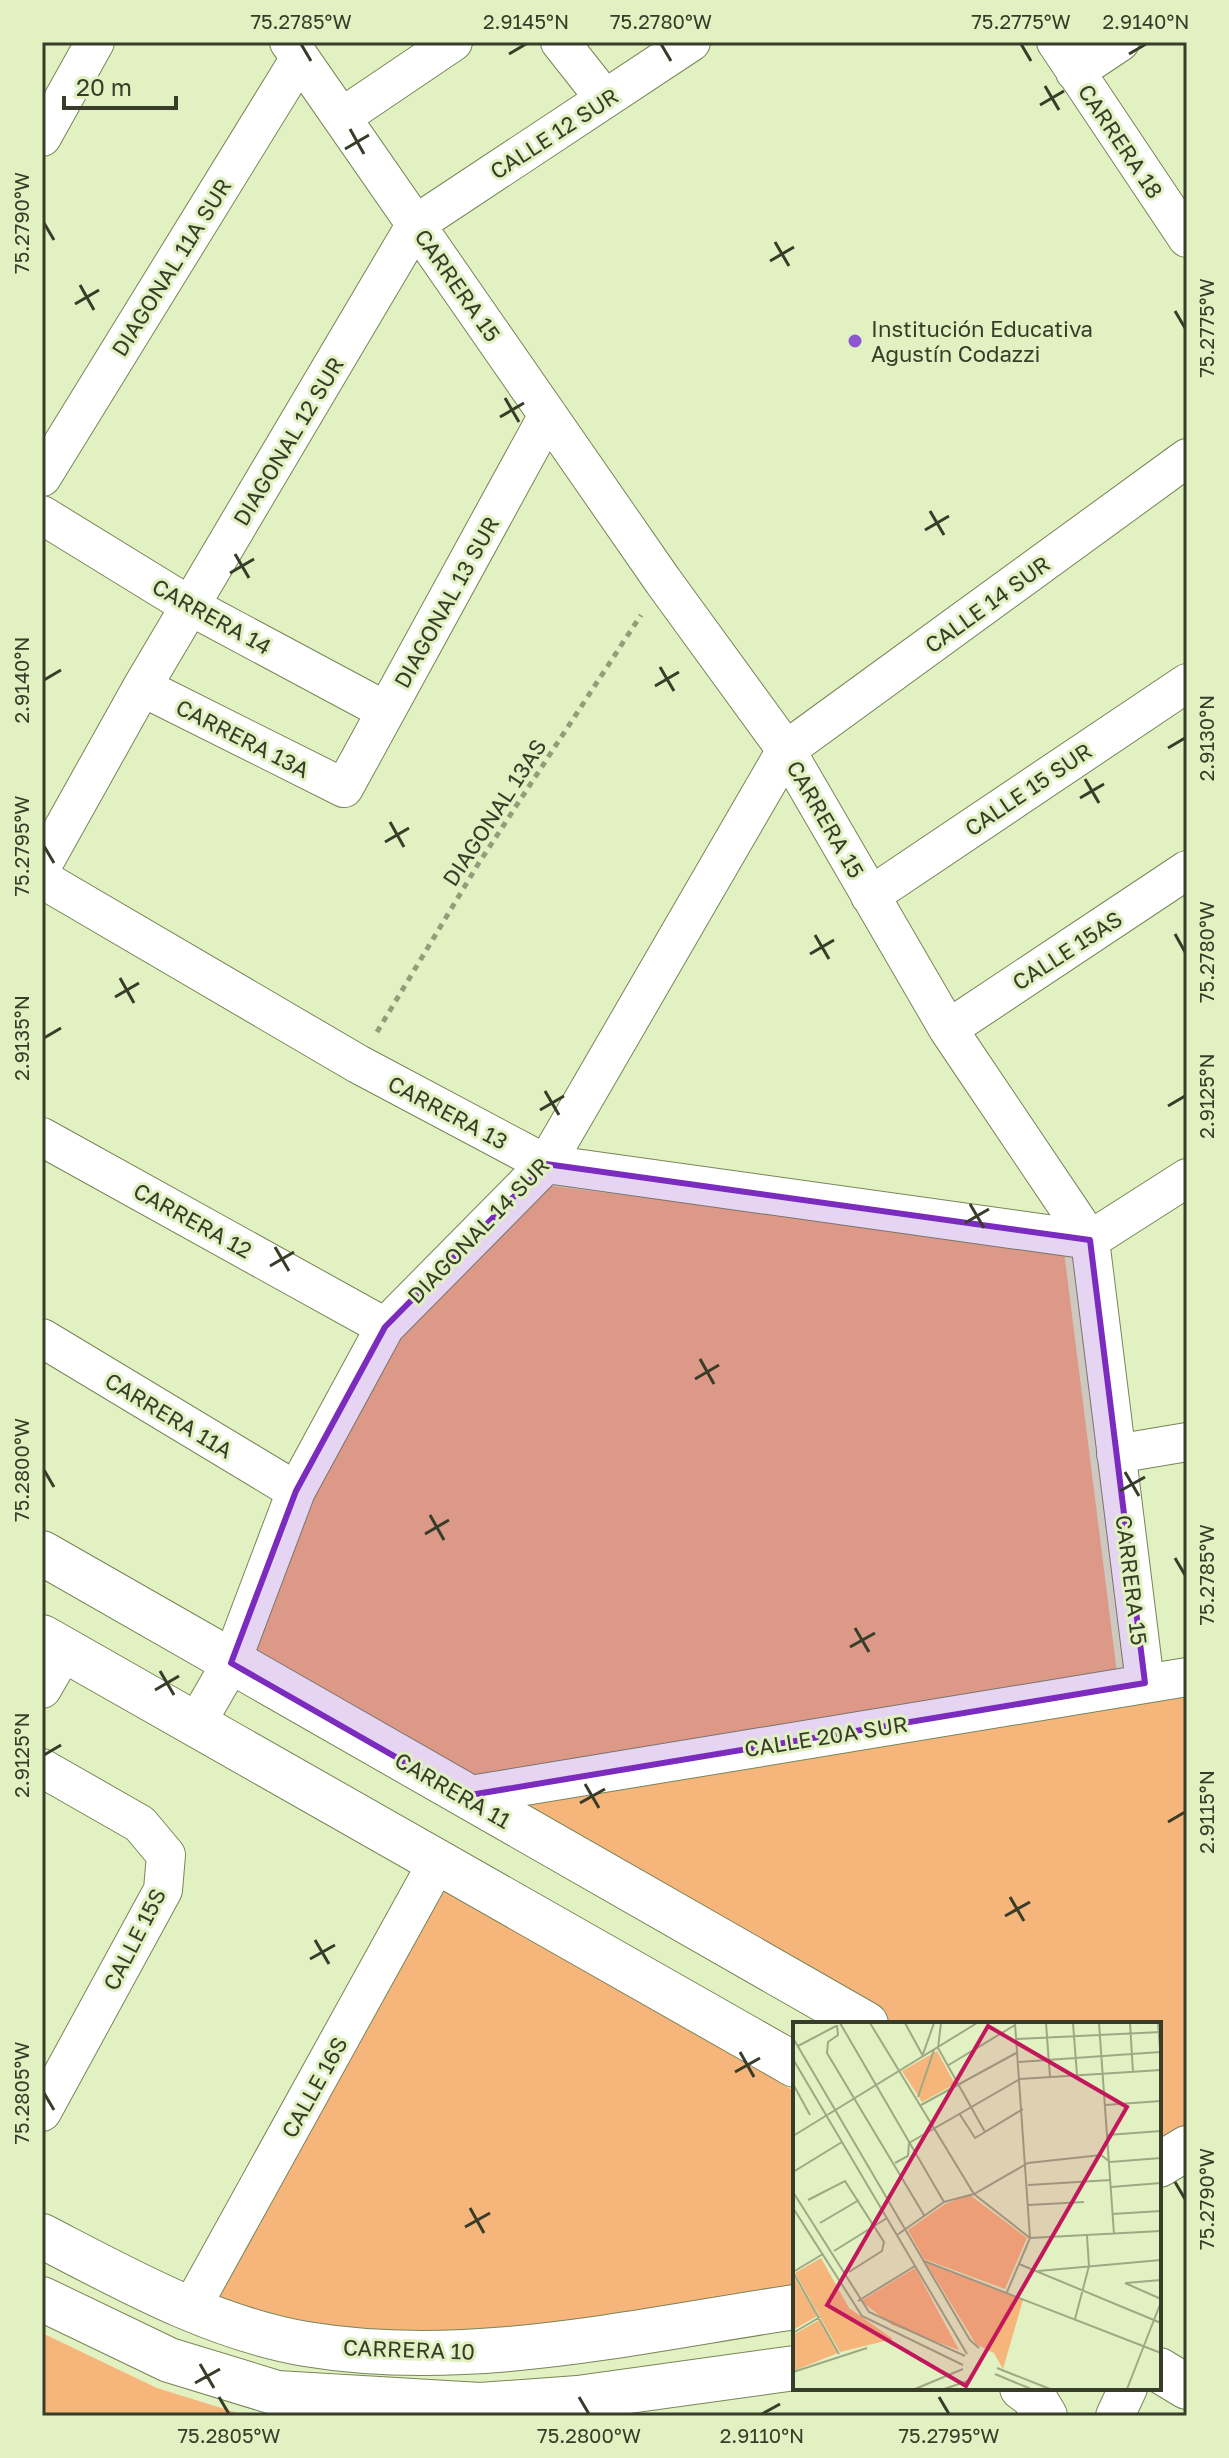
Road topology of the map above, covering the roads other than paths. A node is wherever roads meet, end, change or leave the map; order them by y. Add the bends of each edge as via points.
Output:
1 (95, 42) edge
2 (453, 42) edge
3 (560, 42) edge
4 (691, 42) edge
5 (1120, 42) edge
6 (295, 50) edge
7 (1065, 57) edge
8 (605, 99) junction
9 (342, 117) junction
10 (42, 137) edge
11 (416, 224) junction
12 (1187, 238) edge
13 (548, 415) junction
14 (1187, 458) edge
15 (42, 477) edge
16 (42, 515) edge
17 (190, 606) junction
18 (1187, 683) edge
19 (142, 687) junction
20 (386, 711) junction
21 (786, 750) junction
22 (344, 788) joint
23 (42, 866) edge
24 (1187, 870) edge
25 (42, 879) edge
26 (870, 896) junction
27 (948, 1029) junction
28 (42, 1137) edge
29 (546, 1164) junction
30 (1187, 1178) edge
31 (1090, 1240) junction
32 (385, 1327) junction
33 (42, 1338) edge
34 (1187, 1442) edge
35 (1116, 1454) junction
36 (296, 1491) junction
37 (42, 1553) edge
38 (53, 1643) edge
39 (231, 1663) junction
40 (1187, 1677) edge
41 (1145, 1683) junction
42 (42, 1689) edge
43 (197, 1722) junction
44 (42, 1768) edge
45 (464, 1796) junction
46 (437, 1863) junction
47 (862, 2022) edge
48 (793, 2064) edge
49 (42, 2112) edge
50 (42, 2236) edge
51 (42, 2299) edge
52 (793, 2307) edge
53 (190, 2310) junction
54 (793, 2368) edge
55 (1161, 2371) edge
56 (1187, 2387) edge
57 (1025, 2390) edge
58 (1127, 2390) edge
59 (1045, 2416) edge
60 (1115, 2416) edge

1 - 10 street
2 - 9 street
3 - 8 street
4 - 8 street, CALLE 12 SUR
5 - 7 street
6 - 9 street, CARRERA 15
6 - 15 street, DIAGONAL 11A SUR
7 - 12 street, CARRERA 18
8 - 11 street, CALLE 12 SUR
9 - 11 street, CARRERA 15
11 - 13 street, CARRERA 15
11 - 17 street, DIAGONAL 12 SUR
13 - 20 street, DIAGONAL 13 SUR
13 - 21 street, CARRERA 15
14 - 21 street, CALLE 14 SUR
16 - 17 street, CARRERA 14
17 - 19 street, DIAGONAL 12 SUR
17 - 20 street, CARRERA 14
18 - 26 street, CALLE 15 SUR
19 - 22 street, CARRERA 13A
19 - 23 street, DIAGONAL 12 SUR
20 - 22 street, DIAGONAL 13 SUR
21 - 26 street, CARRERA 15
21 - 29 street, DIAGONAL 14 SUR
24 - 27 street, CALLE 15AS
25 - 29 street, CARRERA 13 via 358,1064
26 - 27 street, CARRERA 15
27 - 31 street, CARRERA 15
28 - 32 street, CARRERA 12
29 - 31 street, CARRERA 13
29 - 32 street, DIAGONAL 14 SUR
30 - 31 street
31 - 35 street, CARRERA 15
32 - 36 street, DIAGONAL 14 SUR
33 - 36 street, CARRERA 11A
34 - 35 street
35 - 41 street, CARRERA 15
36 - 39 street, DIAGONAL 14 SUR
37 - 39 main road, CARRERA 11
38 - 42 street
38 - 43 main road
39 - 43 street, DIAGONAL 14 SUR
39 - 45 main road, CARRERA 11
40 - 41 street, CALLE 20A SUR
41 - 45 street, CALLE 20A SUR
43 - 46 main road
44 - 49 street, CALLE 15S via 140,1824 166,1855 163,1890
45 - 47 main road, CARRERA 11
46 - 48 main road
46 - 53 street, CALLE 16S
50 - 53 main road, CARRERA 10
51 - 54 main road via 169,2360 277,2393 480,2405 578,2398
52 - 53 main road, CARRERA 10 via 494,2351 381,2351 304,2344
55 - 56 main road
57 - 59 main road
58 - 60 street

